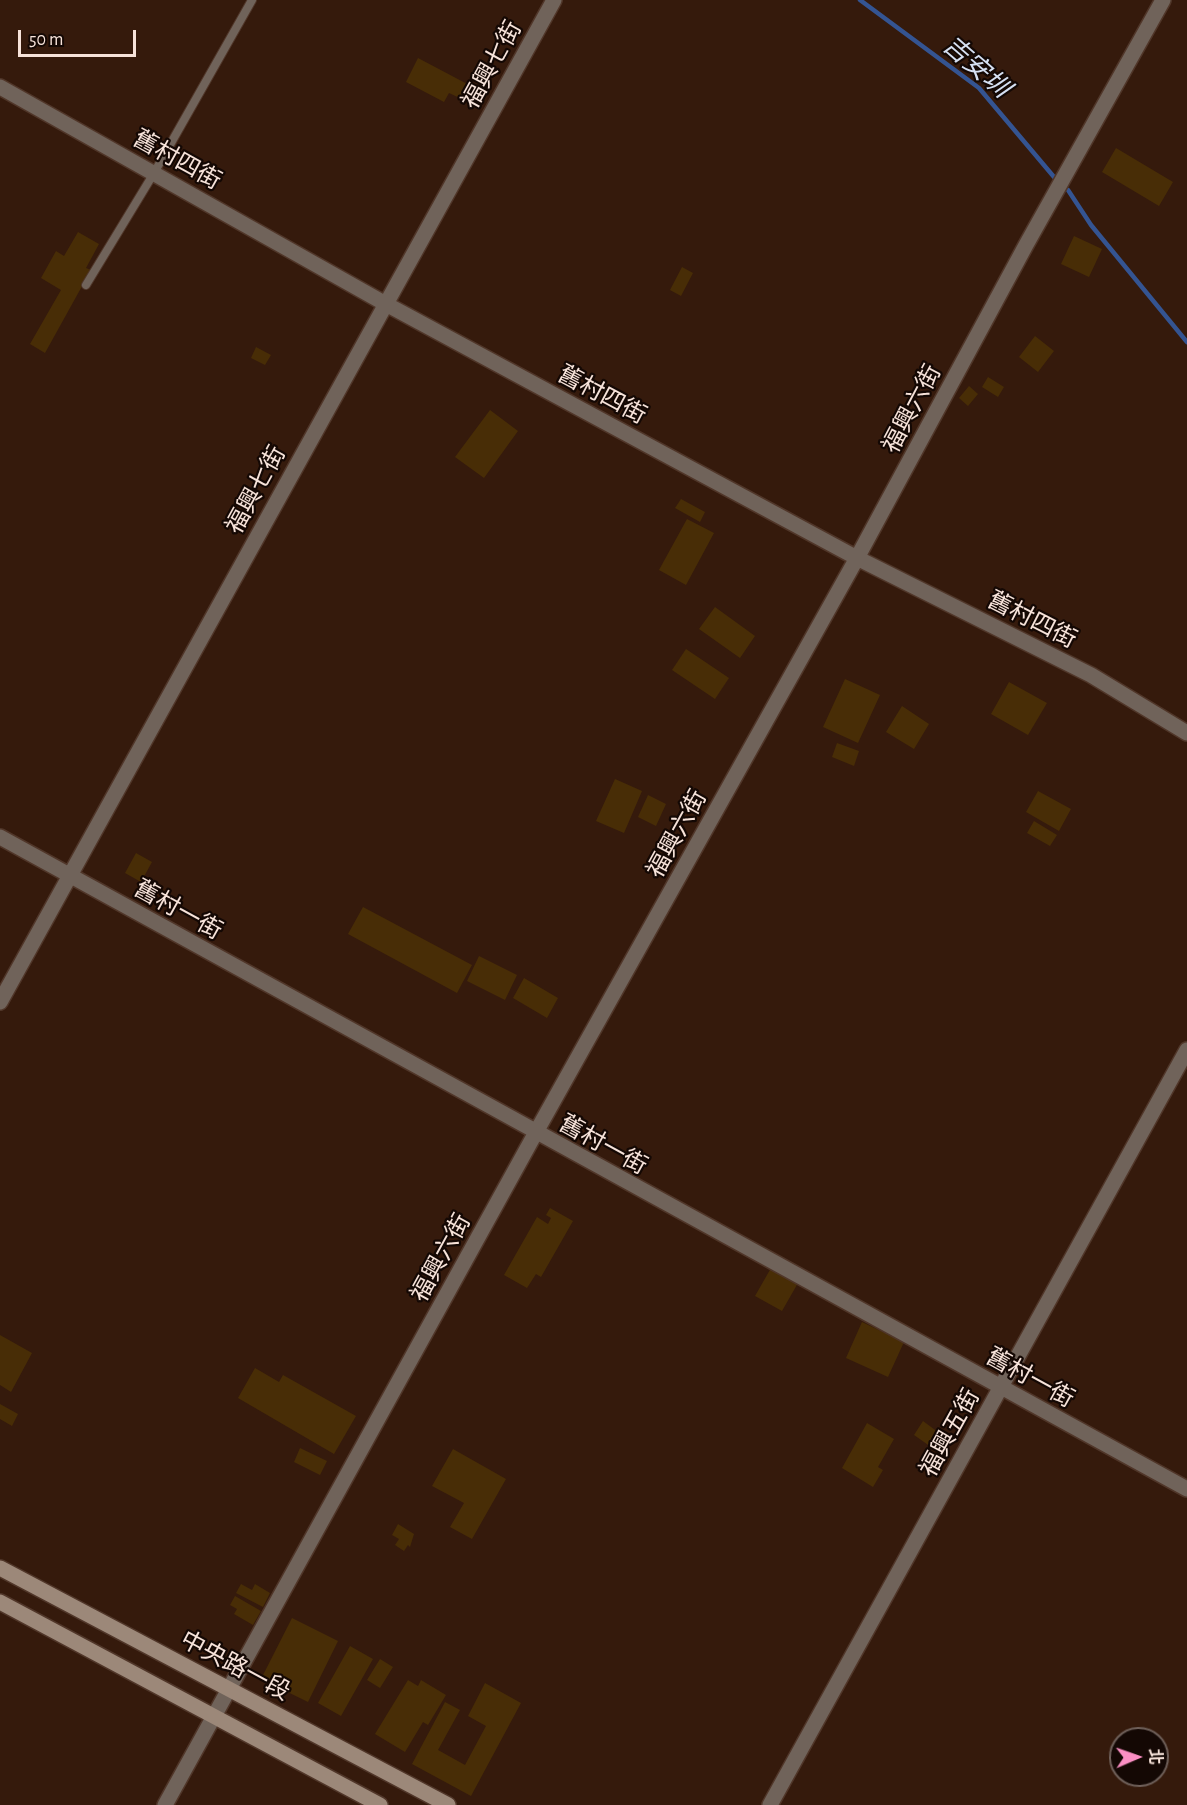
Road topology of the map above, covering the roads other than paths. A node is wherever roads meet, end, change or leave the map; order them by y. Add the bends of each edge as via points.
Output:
1 (252, 0) edge
2 (554, 0) edge
3 (1163, 0) edge
4 (0, 87) edge
5 (154, 173) junction
6 (86, 285) dead end
7 (384, 303) junction
8 (857, 558) junction
9 (1187, 733) edge
10 (0, 837) edge
11 (69, 876) junction
12 (0, 1002) edge
13 (1187, 1050) edge
14 (535, 1134) junction
15 (1001, 1388) junction
16 (1187, 1490) edge
17 (0, 1568) edge
18 (0, 1602) edge
19 (229, 1688) junction
20 (213, 1718) junction
21 (165, 1805) edge
22 (380, 1805) edge
23 (448, 1805) edge
24 (770, 1805) edge

1 - 5 lane
2 - 7 street, 福興七街
3 - 8 street, 福興六街
4 - 5 street, 舊村四街
5 - 6 lane
5 - 7 street, 舊村四街
7 - 8 street, 舊村四街
7 - 11 street, 福興七街
8 - 9 street, 舊村四街 via 1091,675
8 - 14 street, 福興六街
10 - 11 street, 舊村一街
11 - 12 street, 福興七街
11 - 14 street, 舊村一街
13 - 15 street, 福興五街
14 - 15 street, 舊村一街
14 - 19 street, 福興六街
15 - 16 street, 舊村一街
15 - 24 street, 福興五街
17 - 19 street, 中央路一段
18 - 20 street
19 - 20 street, 福興六街
19 - 23 street, 中央路一段
20 - 21 street, 福興六街
20 - 22 street

